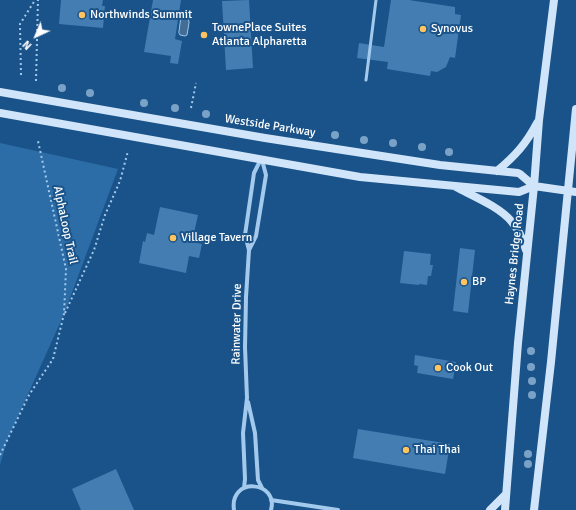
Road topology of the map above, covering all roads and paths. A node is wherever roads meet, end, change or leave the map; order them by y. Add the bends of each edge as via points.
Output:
1 (34, 0) edge
2 (38, 0) edge
3 (376, 0) edge
4 (554, 0) edge
5 (22, 75) dead end
6 (366, 80) dead end
7 (36, 82) dead end
8 (196, 83) dead end
9 (0, 92) edge
10 (191, 108) dead end
11 (576, 109) edge
12 (0, 113) edge
13 (539, 120) junction
14 (38, 140) dead end
15 (128, 151) dead end
16 (261, 159) junction
17 (497, 171) junction
18 (452, 185) junction
19 (534, 186) junction
20 (572, 191) edge
21 (518, 208) dead end
22 (517, 214) dead end
23 (249, 250) junction
24 (527, 253) junction
25 (64, 314) junction
26 (247, 398) junction
27 (0, 455) edge
28 (244, 488) junction
29 (262, 488) junction
30 (506, 494) junction
31 (271, 500) junction
32 (234, 510) edge
33 (271, 510) edge
34 (338, 510) edge
35 (490, 510) edge
36 (505, 510) edge
37 (534, 510) edge

1 - 5 path via 20,24
2 - 7 path
3 - 6 lane
4 - 13 main road, Haynes Bridge Road
8 - 10 path
9 - 17 main road, Westside Parkway via 265,138 426,163
11 - 20 main road
12 - 16 main road, Westside Parkway
13 - 17 main road via 515,156
13 - 19 main road, Haynes Bridge Road
14 - 25 path, AlphaLoop Trail via 66,269
15 - 25 path, AlphaLoop Trail via 120,181 105,215 94,250
16 - 18 main road, Westside Parkway via 360,177
16 - 23 street, Rainwater Drive via 254,173 245,235
16 - 23 street, Rainwater Drive via 266,175 256,236
17 - 19 main road, Westside Parkway via 520,174
18 - 19 main road, Westside Parkway via 519,192
18 - 24 main road via 493,207 512,221
19 - 20 main road, Westside Parkway
19 - 24 main road, Haynes Bridge Road
20 - 37 main road
21 - 22 path
23 - 26 street, Rainwater Drive via 245,347
24 - 30 main road, Haynes Bridge Road
25 - 27 path, AlphaLoop Trail via 53,359 29,395
26 - 28 street, Rainwater Drive via 243,433
26 - 29 street, Rainwater Drive via 255,434 258,480
28 - 29 street
28 - 32 street via 234,499
29 - 31 street, Rainwater Drive
30 - 35 main road
30 - 36 main road, Haynes Bridge Road
31 - 33 street
31 - 34 street

